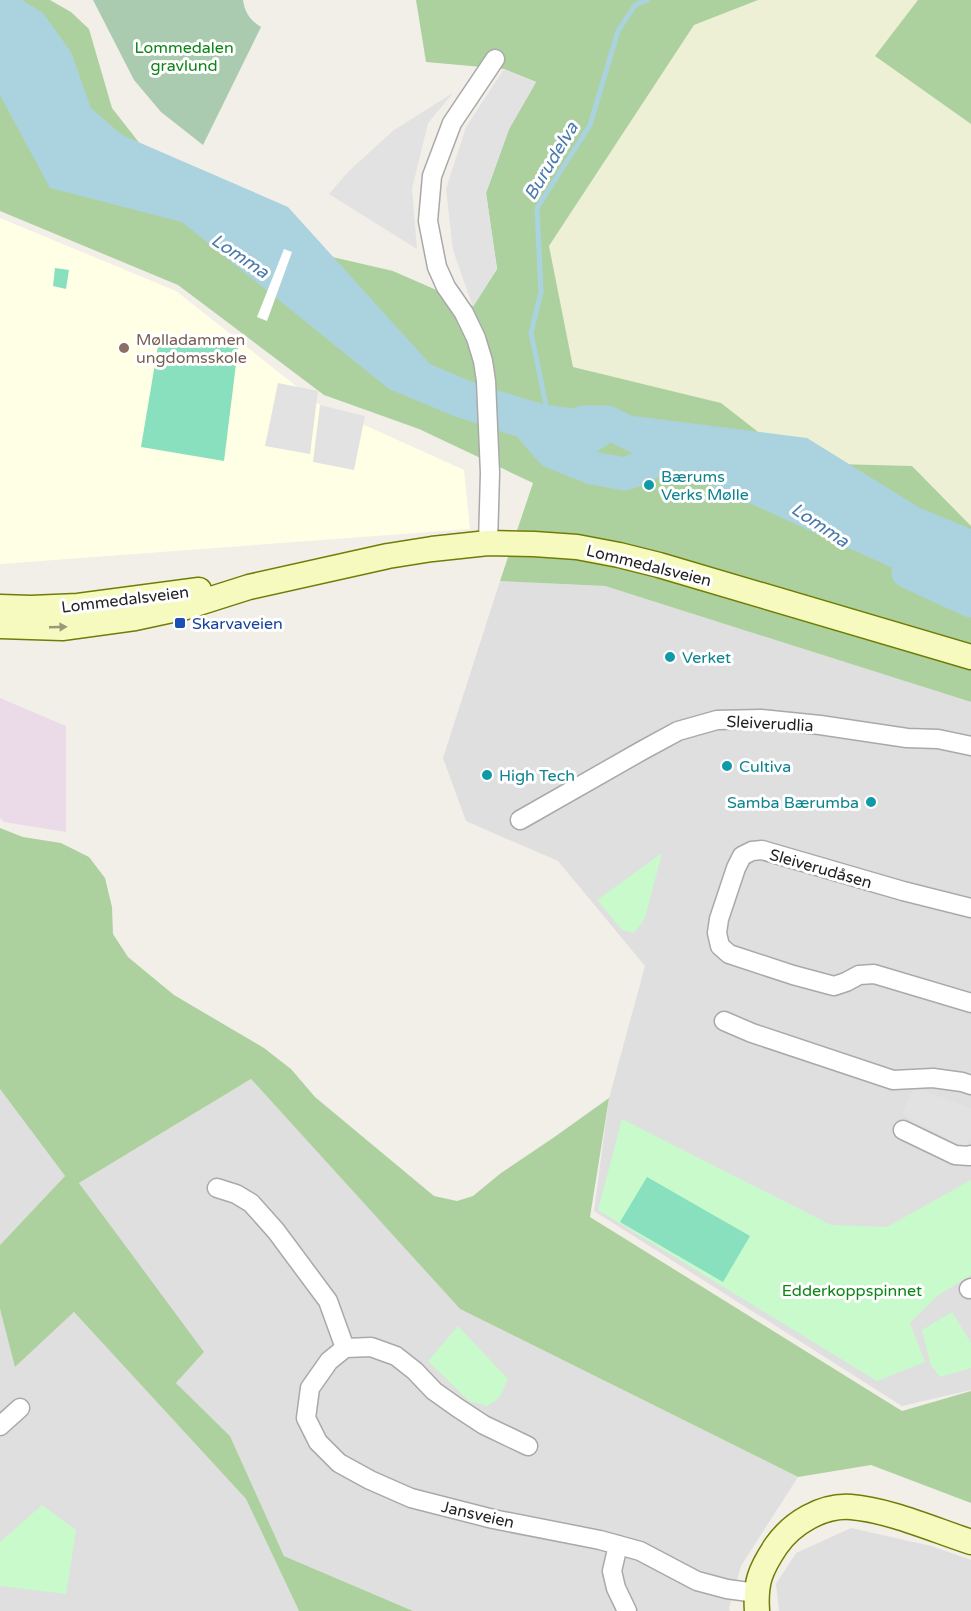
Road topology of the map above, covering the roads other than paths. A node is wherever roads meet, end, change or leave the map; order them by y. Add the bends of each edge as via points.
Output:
1 (495, 59) dead end
2 (488, 543) junction
3 (249, 587) junction
4 (0, 607) edge
5 (0, 627) edge
6 (971, 657) edge
7 (971, 746) edge
8 (520, 820) dead end
9 (971, 909) edge
10 (971, 1003) edge
11 (724, 1021) dead end
12 (971, 1085) edge
13 (903, 1130) dead end
14 (971, 1155) edge
15 (217, 1188) dead end
16 (345, 1348) junction
17 (20, 1408) dead end
18 (0, 1426) edge
19 (528, 1446) dead end
20 (971, 1542) edge
21 (618, 1545) junction
22 (756, 1602) edge
23 (627, 1611) edge

1 - 2 street via 452,123 432,176 428,221 437,267 464,313 483,361 490,473
2 - 3 main road, Lommedalsveien via 388,556
2 - 6 main road, Lommedalsveien via 577,547 619,555
3 - 4 main road, Lommedalsveien via 182,591 78,606
5 -> 3 main road, Lommedalsveien via 95,624 186,607
7 - 8 street, Sleiverudlia via 808,724 717,720 678,731
9 - 10 street, Sleiverudåsen via 762,850 742,856 717,933 720,945 729,954 794,975 834,986 859,975 874,974
11 - 12 street via 892,1080 933,1078
13 - 14 street via 955,1155
15 - 16 street via 252,1203 276,1231 328,1301
16 - 19 street via 371,1347 396,1356 458,1408
16 - 21 street, Jansveien via 329,1361 310,1388 306,1418 318,1442 339,1463 411,1498
17 - 18 street
20 - 22 main road via 872,1510 830,1509 808,1517 779,1542 761,1572
21 - 22 street, Jansveien via 640,1551 697,1581
21 - 23 street via 612,1571

